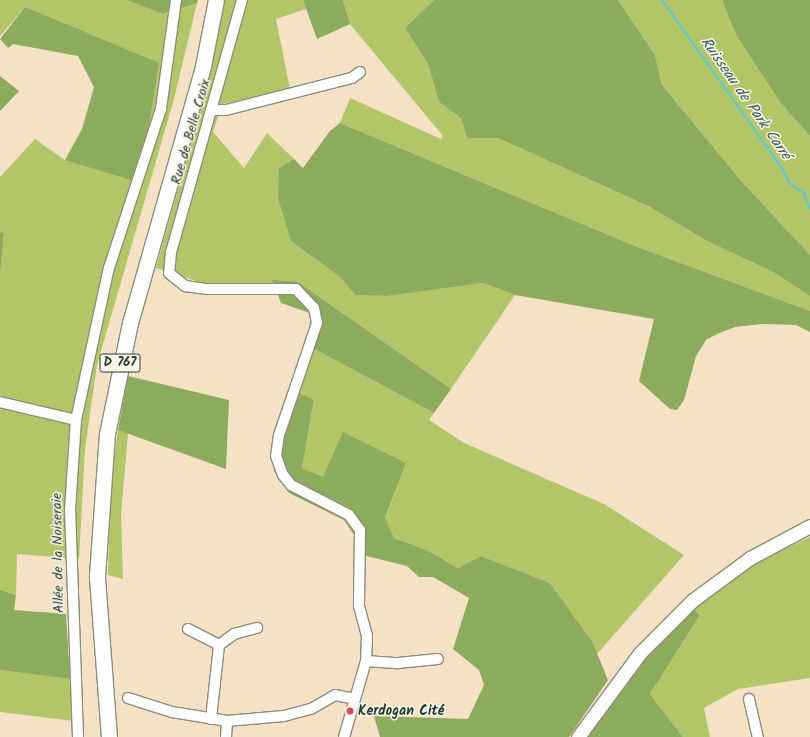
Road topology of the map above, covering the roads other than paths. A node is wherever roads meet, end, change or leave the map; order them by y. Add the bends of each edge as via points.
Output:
1 (176, 0) edge
2 (206, 0) edge
3 (216, 0) edge
4 (242, 0) edge
5 (360, 72) dead end
6 (213, 110) junction
7 (0, 402) edge
8 (76, 420) junction
9 (810, 526) edge
10 (257, 628) dead end
11 (188, 629) dead end
12 (219, 644) junction
13 (438, 658) dead end
14 (366, 661) junction
15 (128, 698) dead end
16 (354, 699) junction
17 (749, 699) dead end
18 (211, 719) junction
19 (227, 721) junction
20 (78, 737) edge
21 (99, 737) edge
22 (109, 737) edge
23 (226, 737) edge
24 (344, 737) edge
25 (578, 737) edge
26 (758, 737) edge

1 - 8 street, Allée de la Noiseraie via 161,109 109,268
2 - 21 highway, D 767 via 184,96 118,330 98,427 89,510 87,583
3 - 22 highway, D 767 via 202,66 130,323 107,434 97,576
4 - 6 street, Rue de Belle Croix
5 - 6 street via 352,78 226,110
6 - 14 street, Rue de Belle Croix via 171,252 169,272 185,286 206,289 296,289 314,308 317,323 279,435 276,456 283,475 292,485 349,515 360,530 358,606 367,635
7 - 8 street
8 - 20 street, Allée de la Noiseraie via 70,510
9 - 25 main road via 750,558 668,623 616,683
10 - 12 street via 234,634
11 - 12 street
12 - 18 street
13 - 14 street via 398,663
14 - 16 street
15 - 18 street
16 - 19 street via 335,695 312,709 284,716
16 - 24 street
17 - 26 street
18 - 19 street
19 - 23 street

